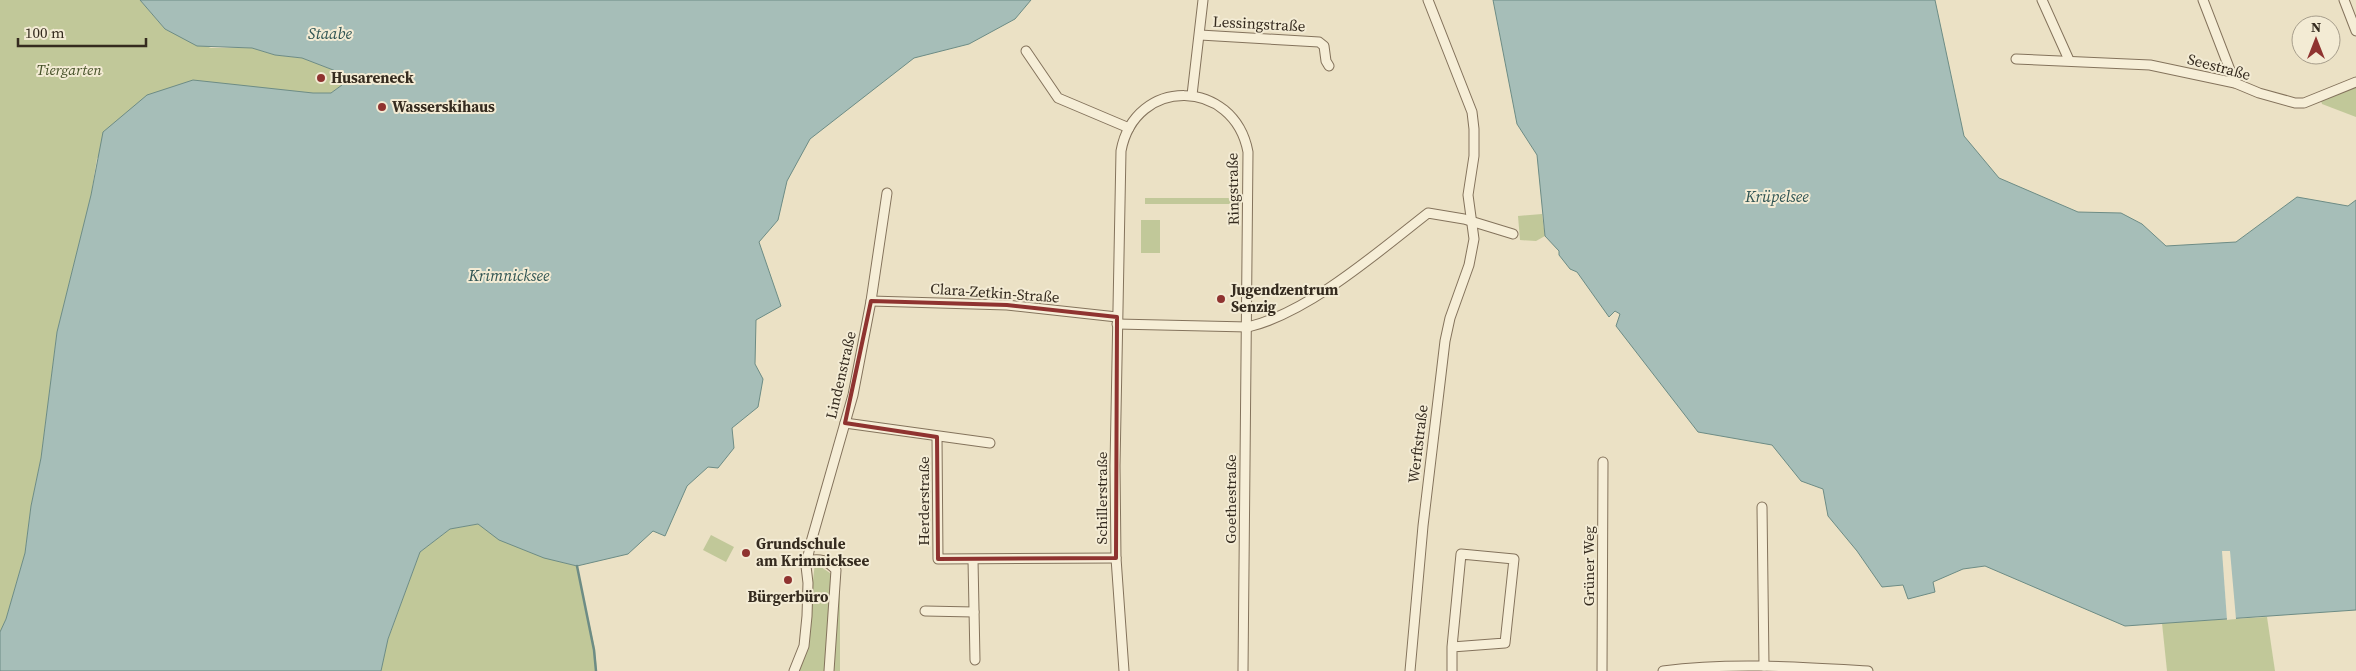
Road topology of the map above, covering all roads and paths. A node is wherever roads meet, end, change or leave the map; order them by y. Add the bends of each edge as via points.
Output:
1 (1203, 0) edge
2 (1428, 0) edge
3 (2042, 0) edge
4 (2203, 0) edge
5 (2344, 0) edge
6 (2356, 31) edge
7 (1200, 35) junction
8 (1026, 51) dead end
9 (2016, 59) dead end
10 (2069, 60) junction
11 (1329, 66) dead end
12 (2356, 82) edge
13 (2235, 83) junction
14 (1192, 95) junction
15 (1129, 128) junction
16 (887, 192) dead end
17 (1473, 224) junction
18 (1513, 234) dead end
19 (871, 301) junction
20 (1117, 321) junction
21 (1248, 327) junction
22 (845, 423) junction
23 (937, 438) junction
24 (990, 443) dead end
25 (1603, 462) dead end
26 (1762, 507) dead end
27 (1116, 558) junction
28 (973, 560) junction
29 (807, 561) junction
30 (925, 611) dead end
31 (974, 612) junction
32 (1452, 647) junction
33 (975, 660) dead end
34 (1764, 666) junction
35 (794, 671) edge
36 (829, 671) edge
37 (1124, 671) edge
38 (1243, 671) edge
39 (1410, 671) edge
40 (1452, 671) edge
41 (1602, 671) edge
42 (1664, 671) edge
43 (1868, 671) edge

1 - 7 street, Lessingstraße
2 - 17 street, Werftstraße via 1472,112 1475,146 1468,195
3 - 10 street
4 - 13 street
5 - 6 street
7 - 11 street, Lessingstraße via 1319,42 1324,46
7 - 14 street, Lessingstraße
8 - 15 street via 1058,98
9 - 10 street, Seestraße
10 - 13 street, Seestraße via 2150,65
12 - 13 street, Seestraße via 2304,103 2259,93
14 - 15 street, Ringstraße via 1154,102
14 - 21 street, Ringstraße via 1215,103 1228,113 1246,142
15 - 20 street, Ringstraße via 1122,151
16 - 19 street, Lindenstraße
17 - 18 street
17 - 21 street via 1464,219 1428,213 1299,308 1266,323
17 - 39 street, Werftstraße via 1469,265 1450,318 1444,350
19 - 20 street, Clara-Zetkin-Straße via 1007,304
19 - 22 street, Lindenstraße
20 - 21 street, Clara-Zetkin-Straße
20 - 27 street, Schillerstraße
21 - 38 street, Goethestraße
22 - 23 street, Herderstraße
22 - 29 street, Lindenstraße
23 - 24 street, Herderstraße
23 - 28 street, Herderstraße via 938,559
25 - 41 street, Grüner Weg
26 - 34 street
27 - 28 street, Herderstraße
27 - 37 street, Schillerstraße
28 - 31 street
29 - 35 street, Lindenstraße via 805,639
29 - 36 street via 818,558 829,562 836,570
30 - 31 street
31 - 33 street
32 - 32 street via 1460,554 1514,559 1505,643
32 - 40 street
34 - 42 street
34 - 43 street

